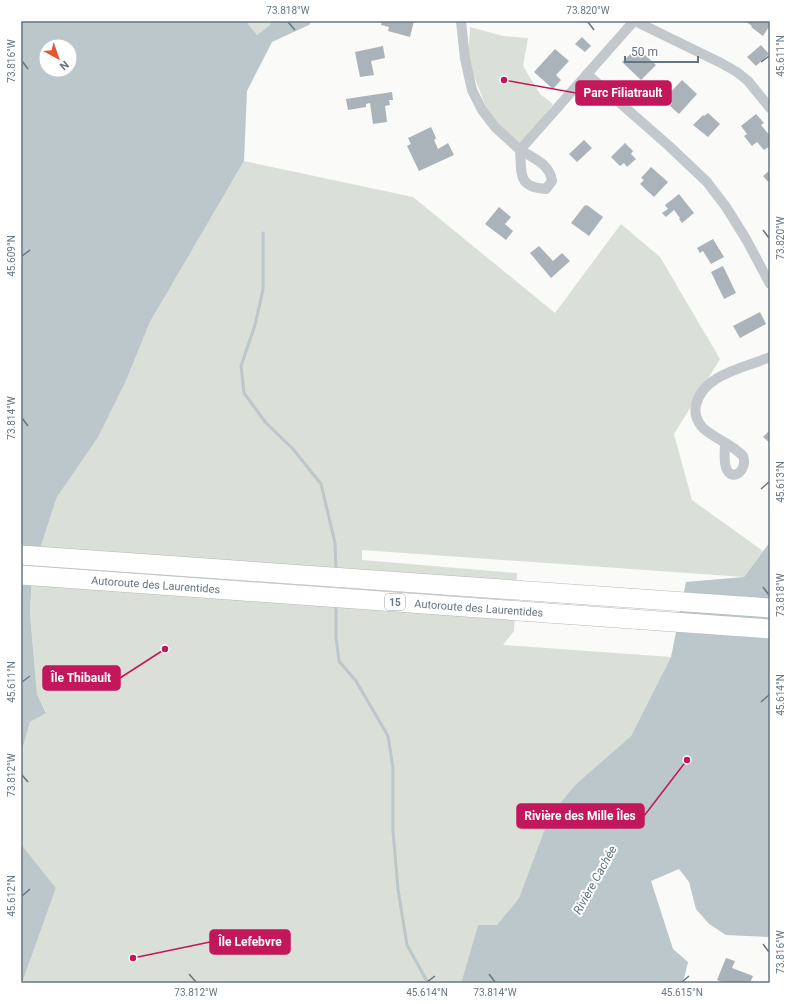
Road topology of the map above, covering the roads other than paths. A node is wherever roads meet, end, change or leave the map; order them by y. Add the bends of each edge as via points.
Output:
1 (461, 21) edge
2 (634, 21) edge
3 (587, 74) junction
4 (770, 108) edge
5 (770, 284) edge
6 (770, 357) edge
7 (725, 443) dead end
8 (21, 555) edge
9 (21, 575) edge
10 (770, 608) edge
11 (770, 629) edge

1 - 3 street via 465,59 472,90 482,110 495,127 520,150
2 - 3 street
2 - 4 street via 737,72 748,81
3 - 5 street via 707,182 746,239
6 - 7 street via 718,377 697,399 696,418 702,427
8 - 10 highway, Autoroute des Laurentides / 15
9 - 11 highway, Autoroute des Laurentides / 15

